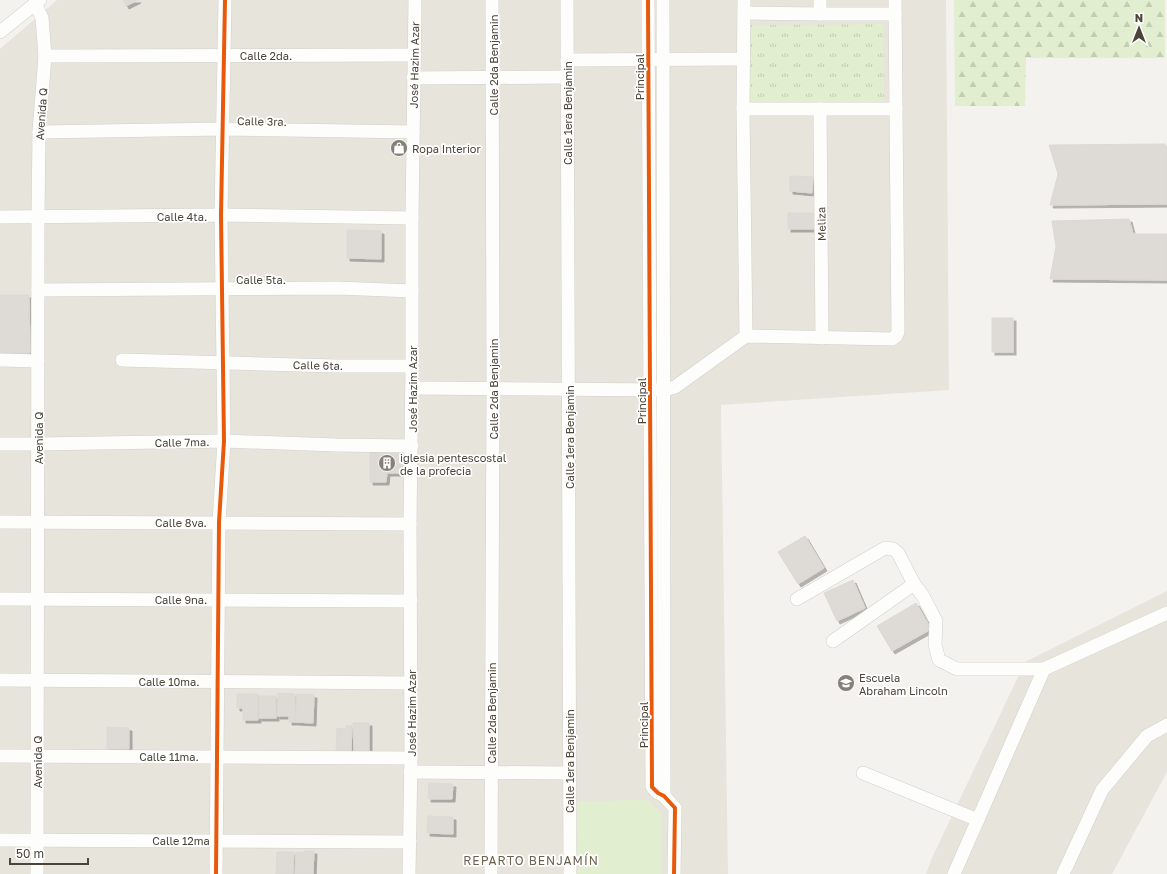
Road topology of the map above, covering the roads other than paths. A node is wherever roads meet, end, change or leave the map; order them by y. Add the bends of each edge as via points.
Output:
1 (224, 0) edge
2 (415, 0) edge
3 (492, 0) edge
4 (567, 0) edge
5 (648, 0) edge
6 (663, 0) edge
7 (820, 0) edge
8 (895, 0) edge
9 (38, 2) edge
10 (744, 6) edge
11 (820, 14) junction
12 (895, 14) junction
13 (0, 32) edge
14 (415, 55) junction
15 (45, 56) junction
16 (225, 56) junction
17 (744, 59) junction
18 (567, 60) junction
19 (648, 60) junction
20 (664, 60) junction
21 (493, 77) junction
22 (567, 77) junction
23 (413, 78) junction
24 (743, 110) junction
25 (820, 110) junction
26 (896, 110) junction
27 (223, 130) junction
28 (39, 132) junction
29 (413, 132) junction
30 (221, 216) junction
31 (0, 217) edge
32 (38, 217) junction
33 (412, 218) junction
34 (222, 288) junction
35 (38, 290) junction
36 (412, 290) junction
37 (746, 336) junction
38 (822, 338) junction
39 (0, 360) edge
40 (122, 360) dead end
41 (38, 361) junction
42 (224, 362) junction
43 (412, 366) junction
44 (412, 388) junction
45 (493, 389) junction
46 (569, 389) junction
47 (650, 390) junction
48 (664, 390) junction
49 (224, 441) junction
50 (0, 444) edge
51 (38, 444) junction
52 (412, 446) junction
53 (0, 522) edge
54 (38, 522) junction
55 (219, 522) junction
56 (410, 524) junction
57 (914, 584) junction
58 (0, 599) edge
59 (219, 599) junction
60 (797, 599) dead end
61 (38, 600) junction
62 (411, 601) junction
63 (1167, 613) edge
64 (833, 641) dead end
65 (1044, 669) junction
66 (0, 680) edge
67 (37, 681) junction
68 (218, 681) junction
69 (411, 683) junction
70 (1167, 725) edge
71 (0, 756) edge
72 (37, 756) junction
73 (217, 756) junction
74 (411, 758) junction
75 (410, 772) junction
76 (491, 772) junction
77 (569, 773) junction
78 (863, 773) dead end
79 (664, 796) junction
80 (978, 820) junction
81 (0, 840) edge
82 (37, 840) junction
83 (217, 840) junction
84 (410, 842) junction
85 (37, 874) edge
86 (216, 874) edge
87 (409, 874) edge
88 (491, 874) edge
89 (570, 874) edge
90 (674, 874) edge
91 (954, 874) edge
92 (1063, 874) edge

1 - 16 street
2 - 14 street, José Hazim Azar
3 - 21 street, Calle 2da Benjamin
4 - 18 street, Calle 1era Benjamin
5 - 19 street, Principal
6 - 20 street, Principal
7 - 11 street
8 - 12 street
9 - 13 street
9 - 15 street, Avenida Q
10 - 11 street
10 - 17 street
11 - 12 street
12 - 26 street
14 - 16 street, Calle 2da.
14 - 23 street, José Hazim Azar
15 - 16 street, Calle 2da.
15 - 28 street, Avenida Q
16 - 27 street
17 - 20 street
17 - 24 street
18 - 19 street
18 - 22 street, Calle 1era Benjamin
19 - 20 street
19 - 47 street, Principal
20 - 48 street, Principal
21 - 22 street
21 - 23 street
21 - 45 street, Calle 2da Benjamin
22 - 46 street, Calle 1era Benjamin
23 - 29 street, José Hazim Azar
24 - 25 street
24 - 37 street
25 - 26 street
25 - 38 street, Meliza
26 - 38 street via 898,332 892,338
27 - 28 street, Calle 3ra.
27 - 29 street, Calle 3ra.
27 - 30 street
28 - 32 street, Avenida Q
29 - 33 street, José Hazim Azar
30 - 32 street, Calle 4ta.
30 - 33 street, Calle 4ta.
30 - 34 street
31 - 32 street, Calle 4ta.
32 - 35 street, Avenida Q
33 - 36 street, José Hazim Azar
34 - 35 street, Calle 5ta.
34 - 36 street, Calle 5ta.
34 - 42 street
35 - 41 street, Avenida Q
36 - 43 street, José Hazim Azar
37 - 38 street
37 - 48 street via 675,387
39 - 41 street
40 - 42 street, Calle 6ta.
41 - 51 street, Avenida Q
42 - 43 street, Calle 6ta.
42 - 49 street
43 - 44 street, José Hazim Azar
44 - 45 street
44 - 52 street, José Hazim Azar
45 - 46 street
45 - 76 street, Calle 2da Benjamin
46 - 47 street
46 - 77 street, Calle 1era Benjamin
47 - 48 street
47 - 79 street, Principal via 652,787
48 - 79 street, Principal
49 - 51 street, Calle 7ma.
49 - 52 street, Calle 7ma.
49 - 55 street
50 - 51 street, Calle 7ma.
51 - 54 street, Avenida Q
52 - 56 street, José Hazim Azar
53 - 54 street, Calle 8va.
54 - 55 street, Calle 8va.
54 - 61 street, Avenida Q
55 - 56 street, Calle 8va.
55 - 59 street
56 - 62 street, José Hazim Azar
57 - 60 street via 898,553 886,548
57 - 64 street
57 - 65 street via 936,621 935,645 939,660 957,669
58 - 61 street, Calle 9na.
59 - 61 street, Calle 9na.
59 - 62 street, Calle 9na.
59 - 68 street
61 - 67 street, Avenida Q
62 - 69 street, José Hazim Azar
63 - 65 street
65 - 80 street
66 - 67 street, Calle 10ma.
67 - 68 street, Calle 10ma.
67 - 72 street, Avenida Q
68 - 69 street, Calle 10ma.
68 - 73 street
69 - 74 street, José Hazim Azar
70 - 92 street via 1147,736 1102,790
71 - 72 street, Calle 11ma.
72 - 73 street, Calle 11ma.
72 - 82 street, Avenida Q
73 - 74 street, Calle 11ma.
73 - 83 street
74 - 75 street, José Hazim Azar
75 - 76 street
75 - 84 street, José Hazim Azar
76 - 77 street
76 - 88 street, Calle 2da Benjamin
77 - 89 street, Calle 1era Benjamin
78 - 80 street
79 - 90 street via 674,808
80 - 91 street
81 - 82 street, Calle 12ma
82 - 83 street, Calle 12ma
82 - 85 street, Avenida Q
83 - 84 street, Calle 12ma
83 - 86 street
84 - 87 street, José Hazim Azar

